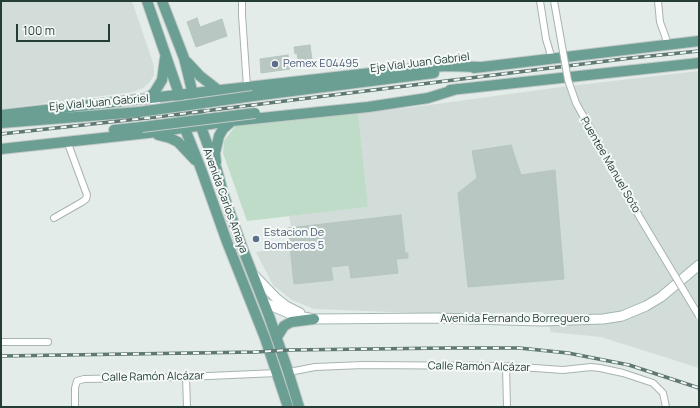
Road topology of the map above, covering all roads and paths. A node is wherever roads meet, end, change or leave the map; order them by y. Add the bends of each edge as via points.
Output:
1 (147, 1) edge
2 (162, 1) edge
3 (242, 1) edge
4 (540, 1) edge
5 (554, 1) edge
6 (658, 1) edge
7 (699, 41) edge
8 (668, 44) junction
9 (165, 52) junction
10 (184, 58) junction
11 (552, 58) junction
12 (699, 63) edge
13 (480, 67) junction
14 (247, 87) junction
15 (216, 90) junction
16 (457, 90) junction
17 (194, 92) junction
18 (179, 94) junction
19 (149, 98) junction
20 (1, 115) edge
21 (232, 121) junction
22 (1, 123) edge
23 (216, 124) junction
24 (201, 127) junction
25 (185, 129) junction
26 (147, 131) junction
27 (67, 142) junction
28 (1, 143) edge
29 (1, 149) edge
30 (201, 169) junction
31 (217, 170) junction
32 (224, 196) junction
33 (212, 201) junction
34 (54, 218) dead end
35 (242, 247) junction
36 (230, 251) junction
37 (699, 265) edge
38 (237, 267) junction
39 (254, 274) junction
40 (265, 303) junction
41 (699, 316) edge
42 (314, 319) junction
43 (276, 337) junction
44 (1, 342) edge
45 (48, 342) dead end
46 (506, 366) junction
47 (289, 372) junction
48 (277, 373) junction
49 (186, 377) junction
50 (75, 407) edge
51 (187, 407) edge
52 (288, 407) edge
53 (298, 407) edge
54 (507, 407) edge
55 (666, 407) edge

1 - 9 main road, Avenida Carlos Amaya
2 - 10 main road, Avenida Carlos Amaya
3 - 14 street
4 - 11 street
5 - 41 street, Puentee Manuel Soto, bridge via 568,80 576,102 639,216
6 - 8 street via 660,22
7 - 8 main road, Eje Vial Juan Gabriel
8 - 11 main road, Eje Vial Juan Gabriel
9 - 18 main road, Avenida Carlos Amaya
9 - 19 main road via 162,80
10 - 15 main road
10 - 17 main road, Avenida Carlos Amaya
11 - 13 main road, Eje Vial Juan Gabriel
12 - 16 main road
13 - 14 main road via 446,66
13 - 22 main road, Eje Vial Juan Gabriel, bridge via 139,112
14 - 15 main road
15 - 17 main road
15 - 23 main road via 209,107
16 - 21 main road via 428,98 368,107
16 - 26 main road, bridge via 255,113
17 - 18 main road
17 - 24 main road, Avenida Carlos Amaya
18 - 19 main road
18 - 25 main road, Avenida Carlos Amaya
19 - 20 main road
19 - 26 main road via 160,112 160,123
21 - 23 main road
21 - 31 main road via 223,129 217,143
23 - 24 main road
24 - 25 main road
24 - 31 main road, Avenida Carlos Amaya
25 - 26 main road
25 - 30 main road, Avenida Carlos Amaya
26 - 27 main road
26 - 28 main road
26 - 30 main road via 178,142
27 - 29 main road
27 - 34 street via 87,195 82,202
30 - 33 main road, Avenida Carlos Amaya
31 - 32 main road, Avenida Carlos Amaya
32 - 33 main road
32 - 35 main road, Avenida Carlos Amaya
33 - 36 main road, Avenida Carlos Amaya
35 - 36 main road
35 - 39 main road, Avenida Carlos Amaya
36 - 38 main road, Avenida Carlos Amaya
37 - 42 main road, Avenida Fernando Borreguero via 662,297 622,316 609,318 540,321 436,318
38 - 40 main road via 249,287
38 - 48 main road, Avenida Carlos Amaya
39 - 40 main road, Avenida Carlos Amaya
39 - 42 main road via 267,290 286,306
40 - 42 main road via 287,313
40 - 43 main road, Avenida Carlos Amaya
42 - 43 main road via 291,322 284,326
43 - 47 main road, Avenida Carlos Amaya
44 - 45 street
46 - 47 street, Calle Ramón Alcázar via 363,365
46 - 54 street
46 - 55 street, Calle Ramón Alcázar via 563,370 600,368 623,373 653,383 663,393
47 - 53 main road, Avenida Carlos Amaya
48 - 49 street, Calle Ramón Alcázar
48 - 52 main road, Avenida Carlos Amaya
49 - 50 street, Calle Ramón Alcázar via 84,378 77,381
49 - 51 street

